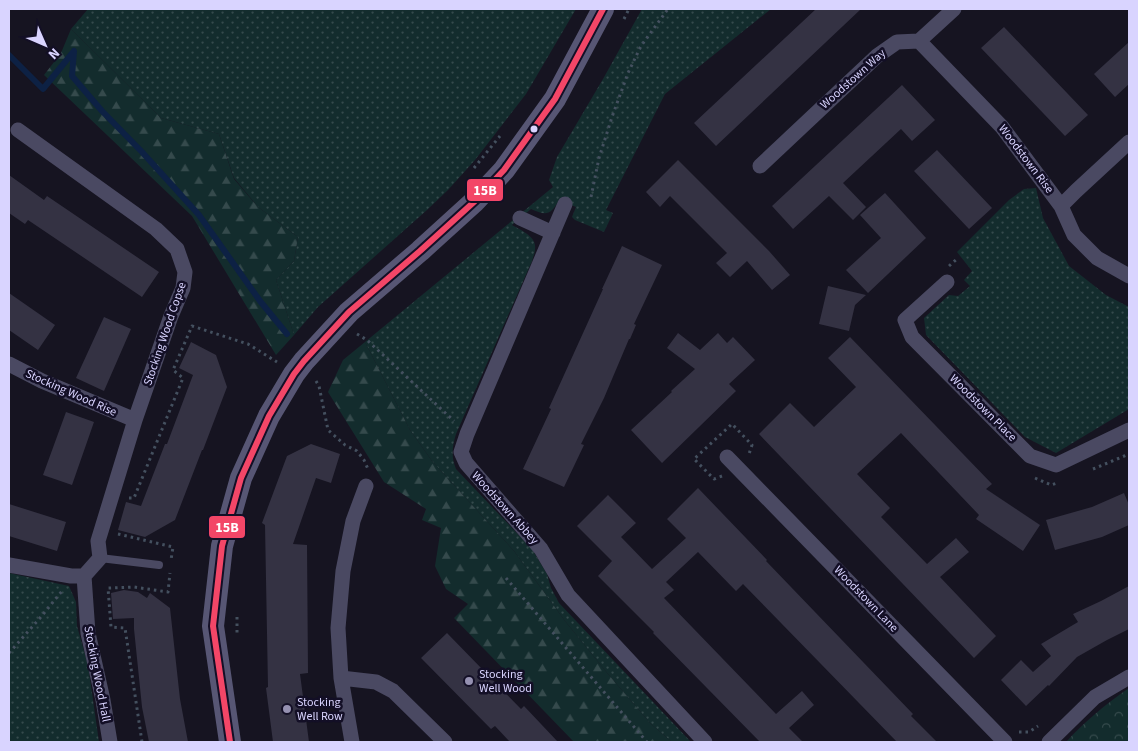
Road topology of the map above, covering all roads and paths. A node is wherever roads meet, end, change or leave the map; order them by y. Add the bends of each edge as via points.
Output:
1 (603, 9) edge
2 (668, 9) edge
3 (954, 9) edge
4 (919, 41) junction
5 (18, 130) dead end
6 (1129, 142) edge
7 (760, 166) dead end
8 (591, 197) dead end
9 (565, 204) dead end
10 (1061, 206) junction
11 (520, 218) dead end
12 (553, 233) junction
13 (1129, 276) edge
14 (947, 282) dead end
15 (365, 328) dead end
16 (357, 334) junction
17 (352, 340) dead end
18 (278, 363) dead end
19 (9, 364) edge
20 (310, 387) dead end
21 (135, 420) junction
22 (460, 426) dead end
23 (1129, 430) edge
24 (727, 457) dead end
25 (366, 486) joint
26 (124, 498) dead end
27 (116, 533) dead end
28 (100, 558) junction
29 (9, 565) edge
30 (159, 565) dead end
31 (84, 576) junction
32 (506, 578) dead end
33 (62, 591) dead end
34 (237, 614) dead end
35 (238, 640) dead end
36 (9, 653) edge
37 (1129, 677) edge
38 (341, 678) junction
39 (110, 742) edge
40 (142, 742) edge
41 (230, 742) edge
42 (352, 742) edge
43 (445, 742) edge
44 (647, 742) edge
45 (704, 742) edge
46 (1005, 742) edge
47 (1048, 742) edge

1 - 41 street via 555,99 504,170 433,239 349,312 294,374 269,416 241,478 222,546 213,626
2 - 8 path via 641,46 628,73 599,158
3 - 4 street
4 - 7 street, Woodstown Way via 897,42 877,56
4 - 10 street, Woodstown Rise via 1002,127
5 - 21 street, Stocking Wood Copse via 156,229 177,249 185,272 184,288
6 - 10 street
9 - 12 street, Woodstown Abbey
10 - 13 street, Woodstown Rise via 1074,235 1097,258
11 - 12 street
12 - 45 street, Woodstown Abbey via 460,452 466,463 542,548 568,595
14 - 23 street, Woodstown Place via 905,320 912,337 1030,456 1056,465
15 - 16 path
16 - 17 path
16 - 22 path
18 - 26 path via 248,344 192,326 173,370 183,378 134,498
19 - 21 street, Stocking Wood Rise
20 - 25 path via 317,378 328,430 364,460 369,473
21 - 28 street, Stocking Wood Copse via 98,541
24 - 46 street, Woodstown Lane
25 - 38 street via 353,521 342,571 338,628
27 - 40 path via 172,548 168,592 134,587 108,588 111,627 125,628
28 - 30 lane
28 - 31 street
29 - 31 street
31 - 39 street, Stocking Wood Hall via 88,633
32 - 44 path
33 - 36 path
34 - 35 path
37 - 47 street via 1095,697
38 - 42 street
38 - 43 street via 376,682 393,691

